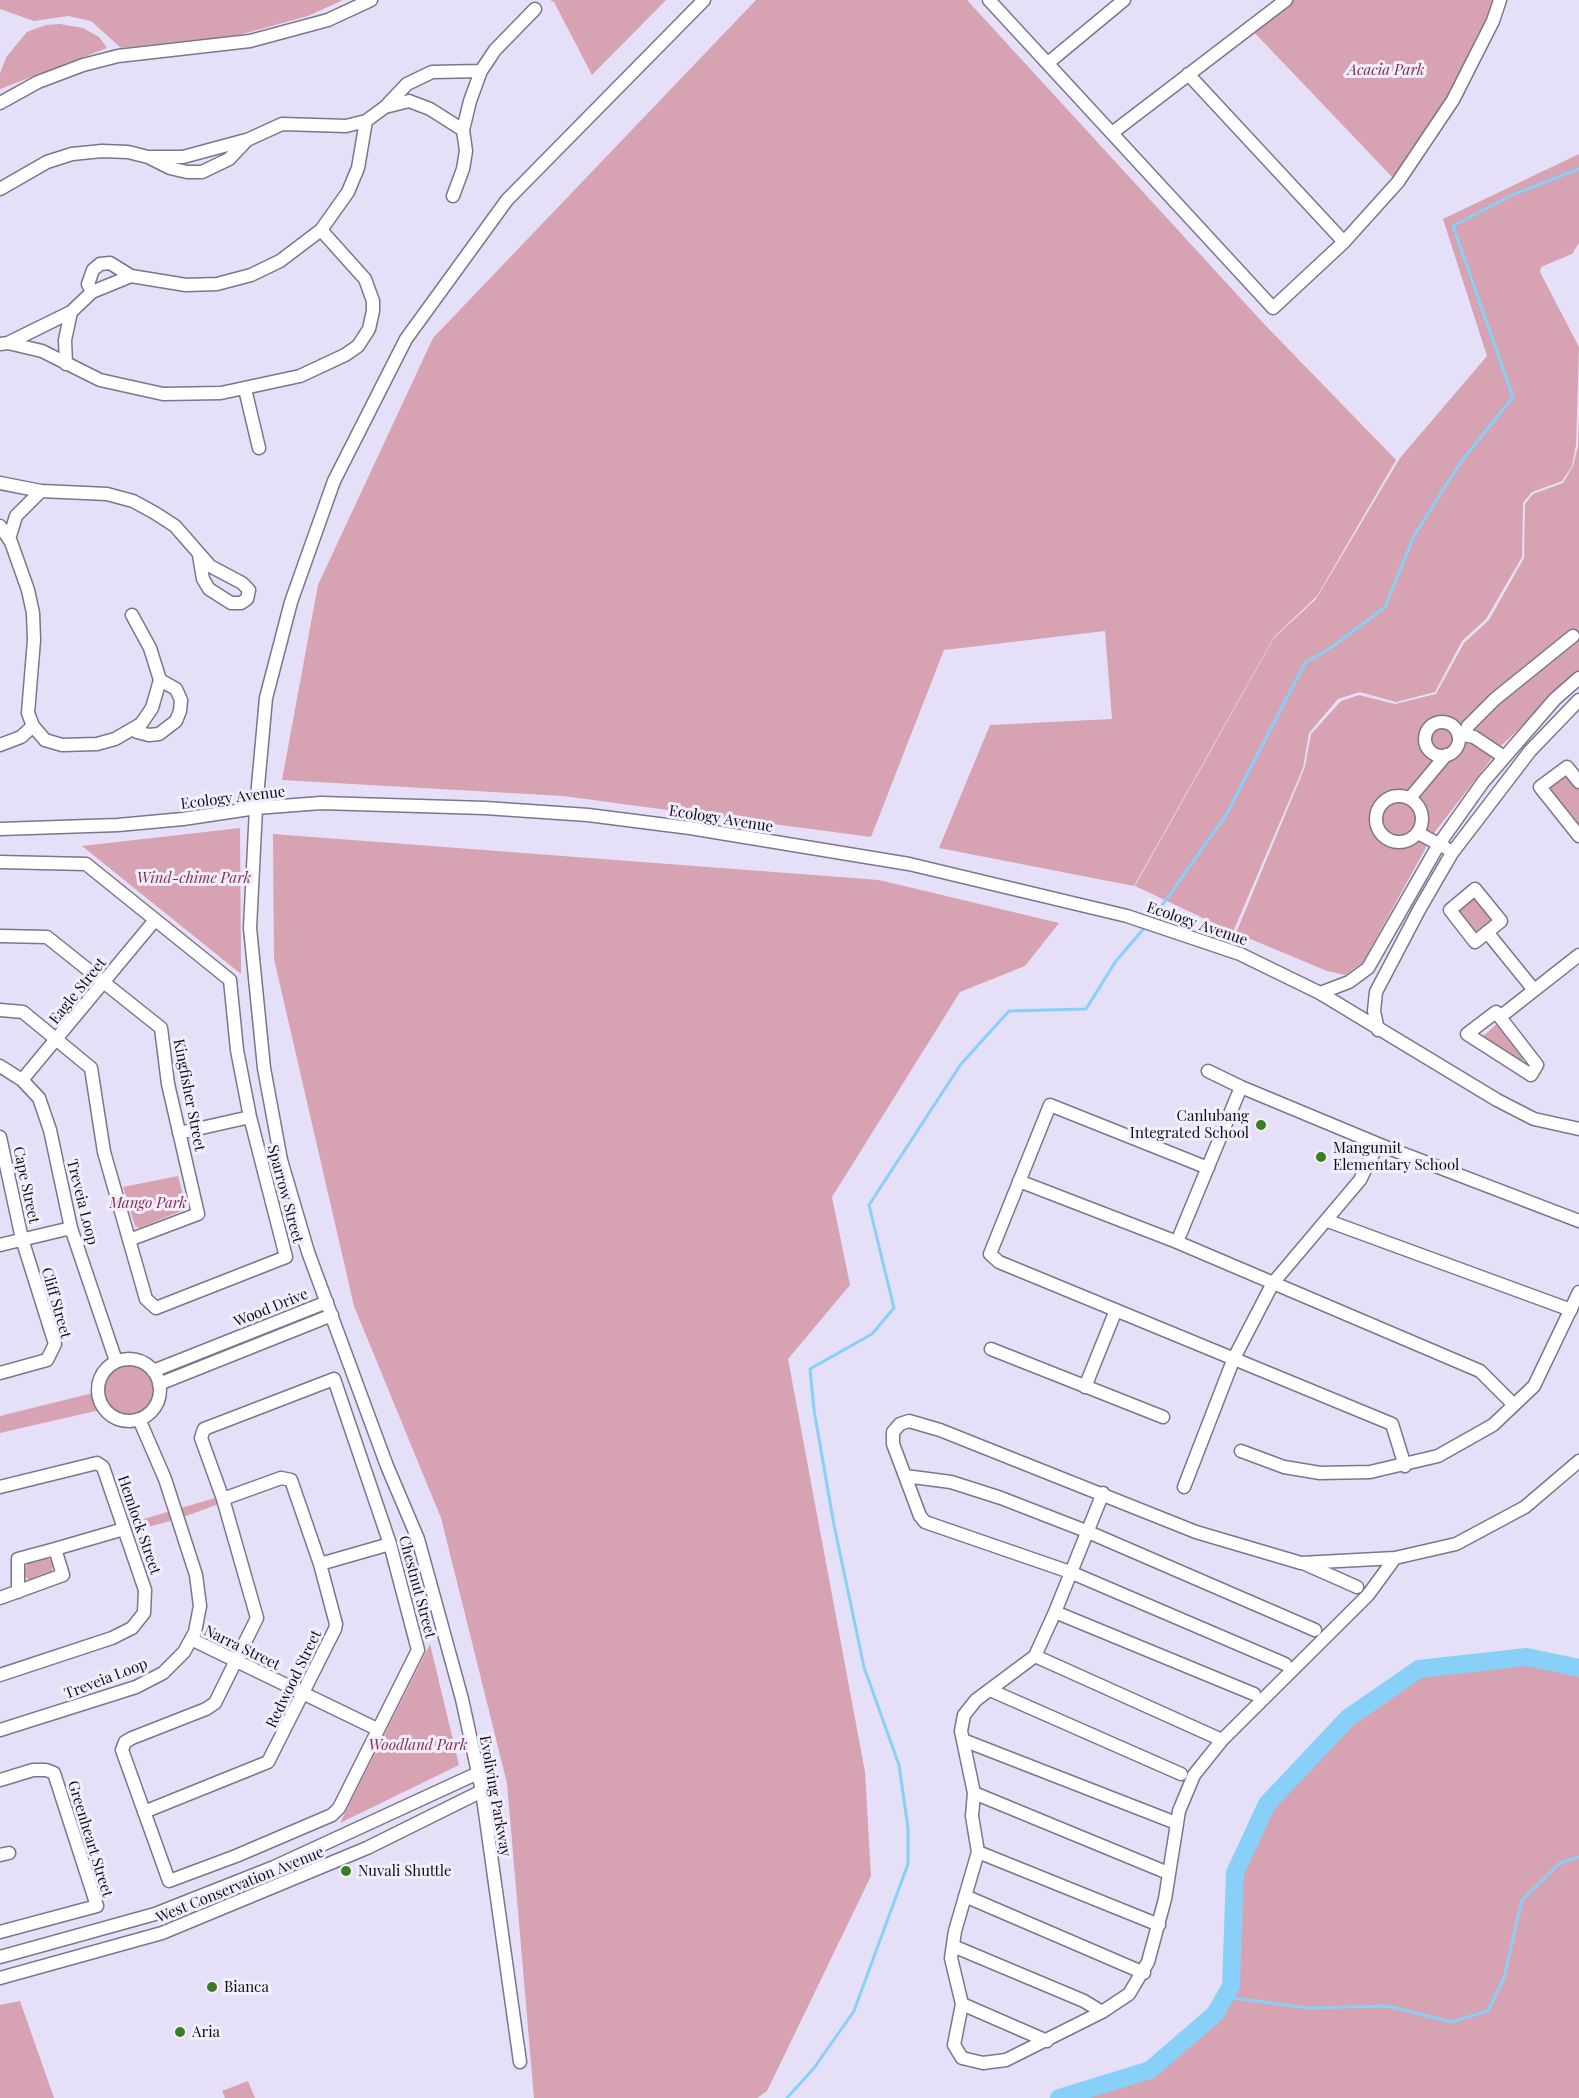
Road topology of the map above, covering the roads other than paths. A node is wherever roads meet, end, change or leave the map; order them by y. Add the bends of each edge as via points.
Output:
1 (371, 0) edge
2 (704, 0) edge
3 (989, 0) edge
4 (1124, 0) edge
5 (1286, 0) edge
6 (1500, 0) edge
7 (535, 9) dead end
8 (1048, 63) junction
9 (481, 71) junction
10 (1188, 74) junction
11 (0, 103) edge
12 (385, 107) junction
13 (366, 121) junction
14 (464, 130) junction
15 (1112, 133) junction
16 (247, 140) junction
17 (148, 157) junction
18 (3, 188) edge
19 (453, 196) dead end
20 (0, 200) edge
21 (321, 230) junction
22 (1344, 243) junction
23 (131, 276) junction
24 (92, 292) junction
25 (71, 312) junction
26 (4, 343) edge
27 (66, 364) junction
28 (245, 389) junction
29 (259, 448) dead end
30 (0, 483) edge
31 (41, 491) junction
32 (0, 526) edge
33 (9, 539) junction
34 (199, 555) dead end
35 (132, 615) dead end
36 (1573, 636) dead end
37 (1579, 678) edge
38 (160, 680) junction
39 (1579, 700) edge
40 (33, 726) junction
41 (135, 728) junction
42 (1461, 735) junction
43 (0, 745) edge
44 (1446, 755) junction
45 (1504, 757) junction
46 (1579, 782) edge
47 (1410, 798) junction
48 (256, 808) junction
49 (0, 829) edge
50 (1418, 832) junction
51 (1579, 836) edge
52 (1439, 844) junction
53 (1452, 853) junction
54 (0, 862) edge
55 (1406, 902) junction
56 (1419, 910) junction
57 (155, 920) junction
58 (1487, 932) dead end
59 (0, 936) edge
60 (1383, 942) junction
61 (1398, 948) junction
62 (1579, 955) edge
63 (104, 982) junction
64 (1534, 990) junction
65 (1320, 993) junction
66 (0, 1010) edge
67 (1500, 1017) junction
68 (1378, 1030) junction
69 (57, 1039) junction
70 (0, 1066) edge
71 (1208, 1071) dead end
72 (22, 1080) junction
73 (1241, 1087) junction
74 (250, 1116) junction
75 (1579, 1129) edge
76 (179, 1132) junction
77 (0, 1137) edge
78 (1378, 1144) junction
79 (1208, 1168) junction
80 (1019, 1181) junction
81 (1328, 1221) junction
82 (1579, 1221) edge
83 (71, 1228) junction
84 (22, 1239) junction
85 (129, 1240) junction
86 (1177, 1242) junction
87 (0, 1245) edge
88 (1273, 1283) junction
89 (1579, 1292) edge
90 (327, 1302) junction
91 (1116, 1310) junction
92 (1571, 1310) junction
93 (332, 1316) junction
94 (227, 1342) junction
95 (991, 1349) dead end
96 (233, 1355) junction
97 (1234, 1358) junction
98 (116, 1361) junction
99 (153, 1371) junction
100 (0, 1373) edge
101 (159, 1384) junction
102 (1086, 1387) junction
103 (1514, 1406) junction
104 (1163, 1417) dead end
105 (139, 1419) junction
106 (1241, 1451) dead end
107 (1579, 1461) edge
108 (1405, 1466) junction
109 (905, 1476) junction
110 (0, 1487) edge
111 (1184, 1487) dead end
112 (1102, 1493) junction
113 (224, 1499) junction
114 (124, 1529) junction
115 (1086, 1531) junction
116 (390, 1544) junction
117 (55, 1549) junction
118 (1395, 1558) junction
119 (1301, 1563) junction
120 (320, 1564) junction
121 (1070, 1572) junction
122 (1357, 1587) dead end
123 (18, 1592) junction
124 (0, 1598) edge
125 (1055, 1611) junction
126 (1315, 1629) dead end
127 (191, 1639) junction
128 (1035, 1656) junction
129 (236, 1661) junction
130 (1286, 1664) dead end
131 (0, 1675) edge
132 (990, 1690) junction
133 (303, 1694) junction
134 (1254, 1694) dead end
135 (377, 1729) junction
136 (0, 1730) edge
137 (963, 1740) junction
138 (1222, 1740) junction
139 (478, 1773) junction
140 (1181, 1773) dead end
141 (0, 1780) edge
142 (482, 1791) junction
143 (974, 1793) junction
144 (144, 1812) junction
145 (1176, 1823) junction
146 (978, 1852) junction
147 (1168, 1873) junction
148 (964, 1896) junction
149 (1159, 1925) junction
150 (0, 1932) edge
151 (953, 1946) junction
152 (0, 1957) edge
153 (1144, 1973) junction
154 (0, 1978) edge
155 (962, 2004) junction
156 (1102, 2012) junction
157 (1047, 2041) junction
158 (520, 2062) dead end

1 - 11 street via 328,20 250,41 118,56 82,65 38,82
2 - 48 street, Evoliving Parkway via 507,200 406,339 334,481 291,602 267,698
3 - 8 street
4 - 8 street
5 - 10 street
6 - 22 street via 1453,100 1398,182
7 - 9 street via 495,50
8 - 15 street
9 - 12 street via 432,72 407,84
9 - 14 street
10 - 15 street
10 - 22 street
12 - 13 street
12 - 14 street via 409,101
13 - 16 street via 346,126 282,124
13 - 21 street via 354,181
14 - 19 street via 465,160
15 - 22 street via 1273,308
16 - 17 street via 183,157
16 - 17 street via 229,159 202,172 170,168
17 - 18 street via 128,152 72,154 47,162
18 - 20 street
21 - 23 street via 280,261 251,275 217,284 186,285
21 - 28 street via 353,264 370,290 373,301 369,328 358,345 345,355 300,376
23 - 24 street
23 - 24 street via 110,263 100,264 88,284
24 - 25 street
25 - 26 street
25 - 27 street via 65,340
26 - 27 street via 42,351
27 - 28 street via 100,380 163,394 192,396
28 - 29 street
30 - 31 street
31 - 33 street via 16,516
31 - 34 street via 107,494 133,501 175,526
32 - 33 street
33 - 40 street via 33,613 28,713
35 - 38 street via 150,648
36 - 42 street via 1495,699
37 - 45 street
38 - 41 street via 152,708
38 - 41 street via 176,689 181,700 176,721 159,734 149,735
39 - 53 street via 1530,751
40 - 41 street via 45,740 62,745 97,744
40 - 43 street via 21,737
42 - 44 street via 1456,748
42 - 44 street via 1443,722 1433,724 1426,732 1427,747
42 - 45 street via 1489,745
44 - 47 street
45 - 52 street
46 - 51 street via 1567,767 1540,787
47 - 50 street via 1422,814
47 - 50 street via 1396,796 1384,801 1376,820 1382,834 1393,841 1407,841
48 - 49 street, Ecology Avenue via 183,819
48 - 65 street, Ecology Avenue via 385,804 588,815 909,864 1127,916 1240,954
48 - 90 street, Evoliving Parkway via 250,928 264,1068 281,1160
50 - 52 street
52 - 53 street
52 - 55 street
53 - 56 street
54 - 57 street, Sparrow Street via 86,864
55 - 56 street
55 - 60 street
56 - 61 street
57 - 63 street, Eagle Street
57 - 74 street, Sparrow Street via 230,980 237,1050
58 - 64 street
59 - 63 street, Kingfisher Street via 47,937
60 - 61 street
60 - 65 street via 1368,968 1349,982
61 - 68 street via 1376,992
62 - 64 street
63 - 69 street, Eagle Street
63 - 76 street, Kingfisher Street via 161,1028
64 - 67 street
65 - 68 street, Ecology Avenue
66 - 69 street, Sparrow Street via 23,1011
67 - 67 street via 1496,1012 1467,1034 1531,1075 1537,1065
68 - 75 street, Ecology Avenue via 1534,1119
69 - 72 street, Eagle Street
69 - 85 street, Sparrow Street via 91,1068 104,1152
70 - 72 street, Treveia Loop
71 - 73 street
72 - 83 street, Treveia Loop via 39,1098 50,1130
73 - 78 street
73 - 79 street
74 - 76 street
74 - 85 street, Sparrow Street via 286,1257 156,1308 146,1299
76 - 85 street, Kingfisher Street via 198,1214
77 - 84 street, Cape Street
78 - 81 street via 1360,1180
78 - 82 street
79 - 80 street via 1050,1106
79 - 86 street
80 - 86 street
80 - 91 street via 990,1254 999,1262
81 - 88 street
81 - 92 street
83 - 84 street
83 - 98 street, Treveia Loop
84 - 87 street
84 - 100 street, Cliff Street via 55,1344 47,1360
86 - 88 street
88 - 97 street
88 - 103 street via 1480,1371
89 - 92 street
90 - 93 street, Evoliving Parkway
90 - 94 street, Wood Drive
91 - 97 street
91 - 102 street
92 - 103 street via 1534,1386
93 - 96 street, Wood Drive
93 - 139 street, Evoliving Parkway via 418,1539
94 - 96 street, Wood Drive
94 - 99 street, Wood Drive
95 - 102 street
96 - 101 street, Wood Drive
97 - 108 street via 1392,1424
97 - 111 street
98 - 99 street via 136,1360
98 - 105 street via 98,1382 99,1401 120,1420
99 - 101 street
101 - 105 street via 156,1405
102 - 104 street
103 - 108 street via 1465,1442
105 - 127 street, Treveia Loop via 165,1479 196,1575 200,1606
106 - 108 street via 1284,1467 1320,1473 1370,1472
107 - 118 street via 1525,1507 1456,1544
109 - 112 street via 893,1444 893,1432 909,1421
109 - 115 street via 951,1482
109 - 121 street via 925,1522
110 - 114 street, Hemlock Street via 97,1463 103,1467
112 - 115 street
112 - 119 street via 1196,1532
113 - 116 street, Chestnut Street via 201,1438 204,1429 334,1379
113 - 120 street, Redwood Street via 281,1478 291,1480
113 - 129 street, Chestnut Street via 257,1618
114 - 117 street
114 - 131 street, Hemlock Street via 146,1590 144,1613 132,1628
115 - 121 street
115 - 126 street
116 - 120 street
116 - 135 street, Chestnut Street via 418,1650
117 - 123 street via 18,1558
117 - 123 street via 63,1575
118 - 119 street
118 - 138 street via 1368,1595
119 - 122 street
120 - 133 street, Redwood Street via 336,1624
121 - 125 street
121 - 130 street
123 - 124 street
125 - 128 street
125 - 134 street
127 - 129 street, Narra Street
127 - 136 street, Treveia Loop via 163,1673 136,1687
128 - 132 street
128 - 138 street
129 - 133 street, Narra Street
129 - 144 street, Chestnut Street via 215,1703 125,1742 123,1750
132 - 137 street via 964,1715
132 - 140 street
133 - 135 street, Narra Street
133 - 144 street, Redwood Street via 268,1762
135 - 144 street, Chestnut Street via 332,1815 169,1881
137 - 143 street
137 - 145 street
138 - 145 street via 1194,1775
139 - 142 street, Evoliving Parkway
139 - 152 street, West Conservation Avenue via 274,1867 154,1914
141 - 150 street, Greenheart Street via 33,1770 54,1773 97,1906
142 - 154 street, West Conservation Avenue via 346,1858 162,1933
142 - 158 street, Evoliving Parkway
143 - 146 street via 972,1816
143 - 147 street
145 - 147 street
146 - 148 street
146 - 149 street
147 - 149 street
148 - 151 street
148 - 153 street
149 - 153 street
151 - 155 street via 951,1958
151 - 156 street
153 - 156 street via 1129,1994
155 - 157 street
155 - 157 street via 954,2045 962,2058 982,2063 1006,2060
156 - 157 street

